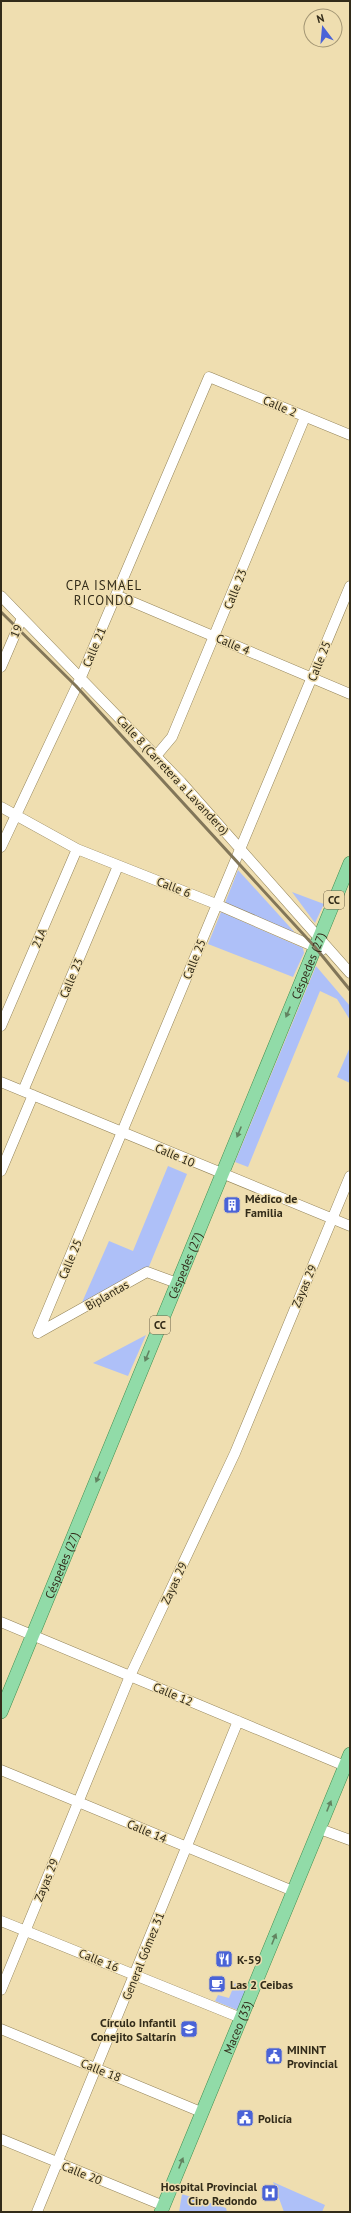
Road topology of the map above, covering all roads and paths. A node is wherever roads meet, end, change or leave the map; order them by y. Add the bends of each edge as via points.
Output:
1 (209, 377) joint
2 (305, 417) junction
3 (350, 435) edge
4 (350, 586) edge
5 (116, 595) junction
6 (1, 596) edge
7 (22, 618) junction
8 (215, 637) junction
9 (1, 667) edge
10 (81, 676) junction
11 (312, 678) junction
12 (350, 694) edge
13 (156, 756) junction
14 (1, 807) edge
15 (15, 814) junction
16 (1, 847) edge
17 (242, 848) junction
18 (77, 849) junction
19 (350, 863) edge
20 (118, 866) junction
21 (216, 904) junction
22 (317, 942) junction
23 (334, 954) junction
24 (350, 961) edge
25 (350, 973) edge
26 (1, 1026) edge
27 (1, 1082) edge
28 (23, 1091) junction
29 (33, 1095) junction
30 (123, 1133) junction
31 (1, 1171) edge
32 (222, 1174) junction
33 (350, 1176) edge
34 (332, 1219) junction
35 (350, 1226) edge
36 (177, 1283) junction
37 (38, 1333) joint
38 (1, 1622) edge
39 (33, 1635) junction
40 (130, 1676) junction
41 (1, 1712) edge
42 (238, 1721) junction
43 (348, 1760) edge
44 (1, 1770) edge
45 (78, 1802) junction
46 (320, 1829) junction
47 (350, 1840) edge
48 (187, 1847) junction
49 (294, 1891) junction
50 (1, 1921) edge
51 (26, 1930) junction
52 (135, 1975) junction
53 (1, 1990) edge
54 (241, 2018) junction
55 (1, 2029) edge
56 (96, 2068) junction
57 (201, 2112) junction
58 (1, 2139) edge
59 (58, 2163) junction
60 (164, 2210) edge
61 (37, 2212) edge

1 - 2 street, Calle 2
1 - 5 street, Calle 21
2 - 3 street, Calle 2
2 - 8 street, Calle 23
4 - 11 street, Calle 25
5 - 8 street, Calle 4
5 - 10 street, Calle 21
6 - 7 street, Calle 8 (Carretera a Lavandero)
7 - 9 street, 19
7 - 10 street, Calle 8 (Carretera a Lavandero)
8 - 11 street, Calle 4
8 - 13 street, Calle 23 via 172,737
10 - 13 street, Calle 8 (Carretera a Lavandero)
10 - 15 street, Calle 21
11 - 12 street, Calle 4
11 - 17 street, Calle 25
13 - 17 street, Calle 8 (Carretera a Lavandero)
14 - 15 street, Calle 6
15 - 16 street, Calle 21
15 - 18 street, Calle 6
17 - 21 street, Calle 25
17 - 22 street, Calle 8 (Carretera a Lavandero)
18 - 20 street, Calle 6
18 - 26 street, 21A
19 - 22 main road, Céspedes (27) / CC
20 - 21 street, Calle 6
20 - 28 street, Calle 23
21 - 22 street, Calle 6
21 - 30 street, Calle 25
22 - 23 street, Calle 8 (Carretera a Lavandero)
22 -> 32 main road, Céspedes (27) / CC
23 - 24 street
23 - 25 street, Calle 8 (Carretera a Lavandero)
27 - 28 street, Calle 10
28 - 29 street, Calle 10
29 - 30 street, Calle 10
29 - 31 street
30 - 32 street, Calle 10
30 - 37 street, Calle 25
32 - 34 street, Calle 10
32 - 36 main road, Céspedes (27) / CC
33 - 34 street, Zayas 29
34 - 35 street, Calle 10
34 - 40 street, Zayas 29 via 235,1452
36 - 37 street, Biplantas via 147,1272
36 -> 39 main road, Céspedes (27) / CC
38 - 39 street, Calle 12
39 - 40 street, Calle 12
39 - 41 main road, Céspedes (27) / CC
40 - 42 street, Calle 12
40 - 45 street, Zayas 29
42 - 43 street, Calle 12
42 - 48 street, General Gómez 31
46 -> 43 main road, Maceo (33)
44 - 45 street, Calle 14
45 - 48 street, Calle 14
45 - 51 street, Zayas 29
46 - 47 street
46 - 49 main road, Maceo (33)
48 - 49 street, Calle 14
48 - 52 street, General Gómez 31
54 -> 49 main road, Maceo (33)
50 - 51 street, Calle 16
51 - 52 street, Calle 16
51 - 53 street, Zayas 29
52 - 54 street, Calle 16
52 - 56 street, General Gómez 31
54 - 57 main road, Maceo (33)
55 - 56 street, Calle 18
56 - 57 street, Calle 18
56 - 59 street, General Gómez 31
60 -> 57 main road, Maceo (33)
58 - 59 street, Calle 20
59 - 60 street, Calle 20
59 - 61 street, General Gómez 31

